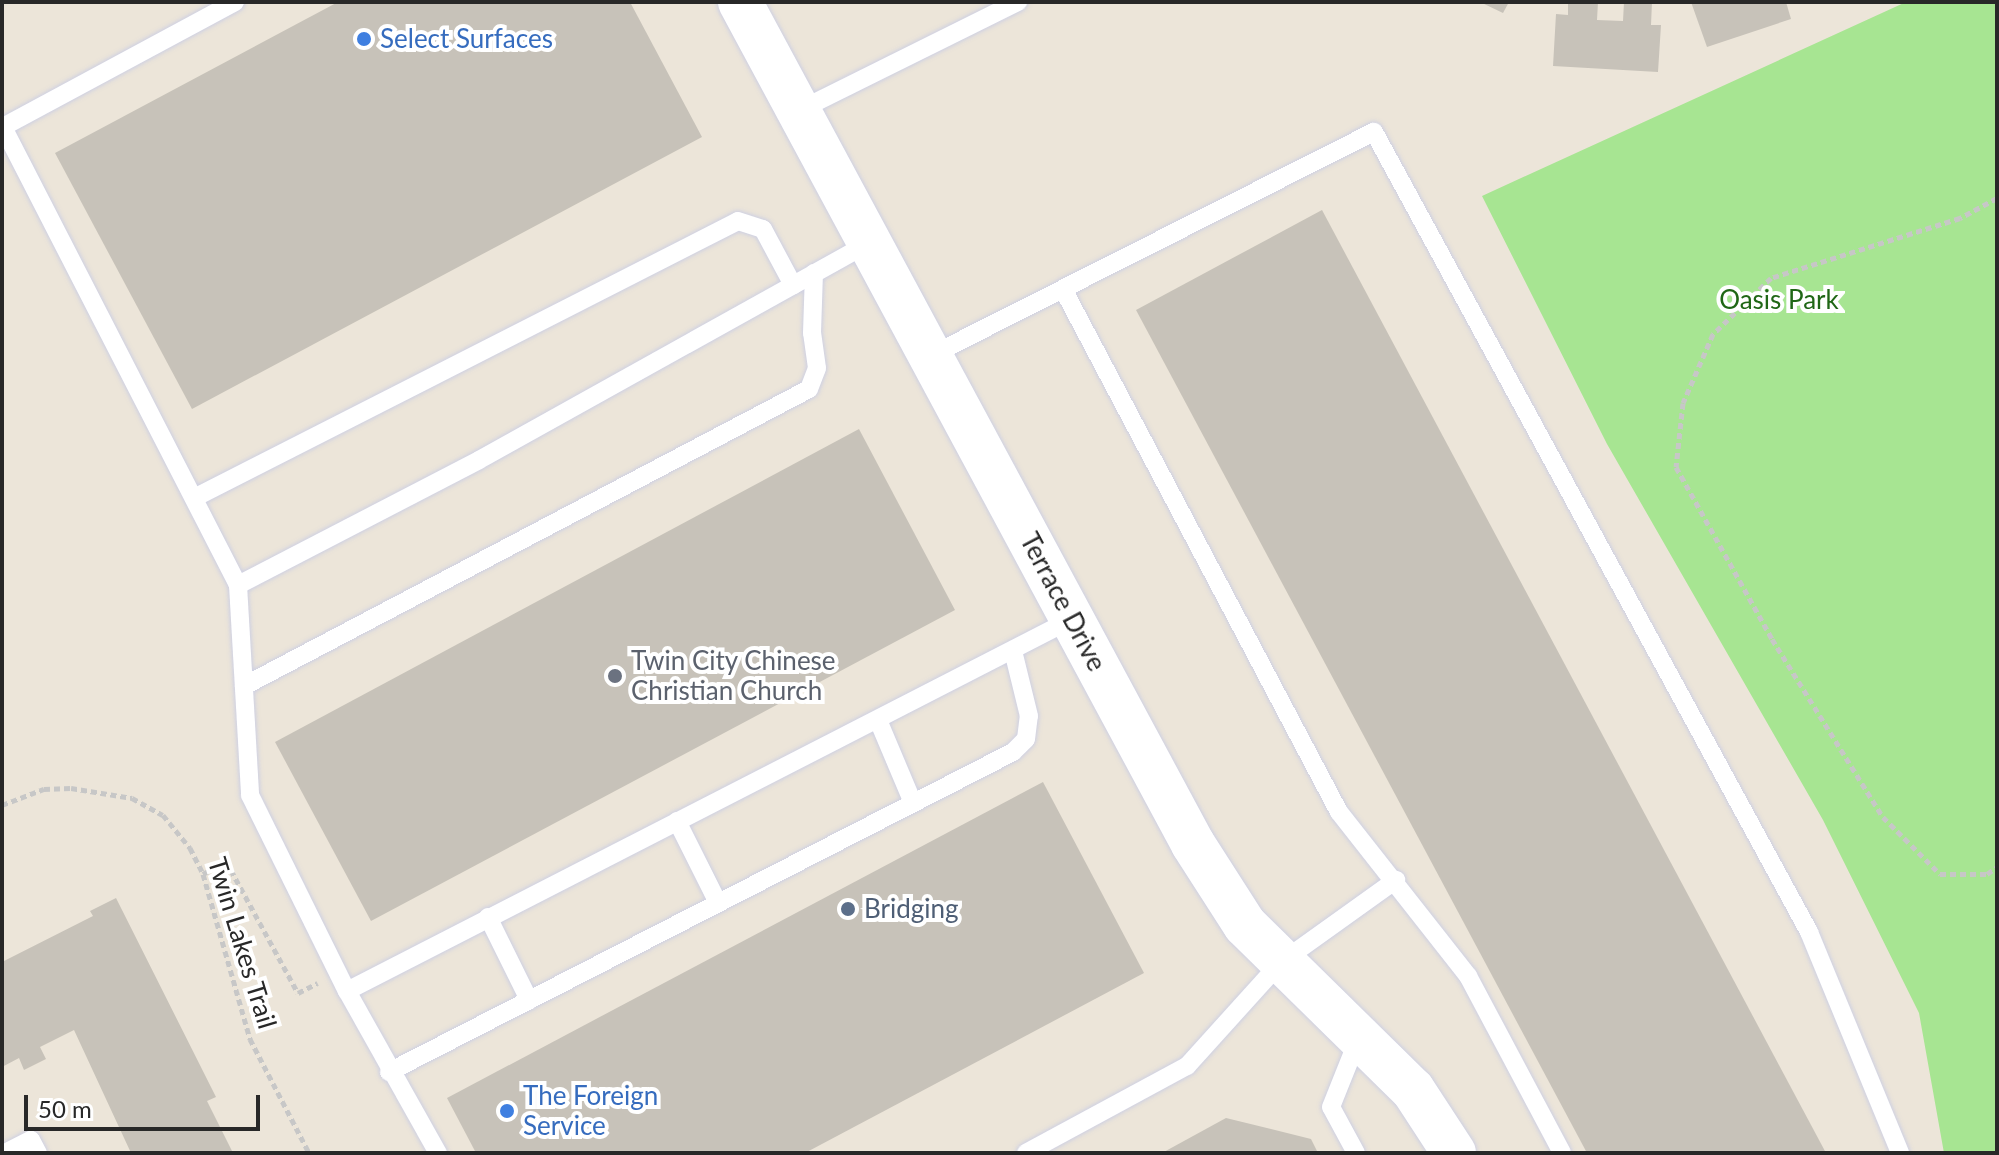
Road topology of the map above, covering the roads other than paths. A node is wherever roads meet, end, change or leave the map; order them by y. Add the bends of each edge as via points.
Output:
1 (235, 2) edge
2 (740, 2) edge
3 (1018, 2) edge
4 (798, 111) junction
5 (2, 126) edge
6 (869, 243) junction
7 (814, 273) junction
8 (793, 285) junction
9 (1063, 289) junction
10 (930, 356) junction
11 (194, 498) junction
12 (238, 585) junction
13 (1072, 619) junction
14 (1013, 651) junction
15 (244, 686) junction
16 (878, 720) junction
17 (913, 803) junction
18 (677, 821) junction
19 (1396, 880) junction
20 (718, 903) junction
21 (488, 917) junction
22 (1280, 963) junction
23 (347, 991) junction
24 (529, 1000) junction
25 (1360, 1035) junction
26 (389, 1072) junction
27 (5, 1153) edge
28 (38, 1153) edge
29 (438, 1153) edge
30 (1026, 1153) edge
31 (1356, 1153) edge
32 (1454, 1153) edge
33 (1562, 1153) edge
34 (1900, 1153) edge

1 - 5 lane
2 - 4 street, Terrace Drive
3 - 4 lane
4 - 6 street, Terrace Drive
5 - 11 lane
6 - 7 lane
6 - 10 street, Terrace Drive
7 - 8 lane
7 - 15 lane via 817,368 809,389
8 - 11 lane via 763,229 738,221
8 - 12 lane
9 - 10 lane
9 - 19 lane via 1339,812
9 - 34 lane via 1374,132 1809,932
10 - 13 street, Terrace Drive
11 - 12 lane
12 - 15 lane
13 - 14 lane
13 - 22 street, Terrace Drive via 1193,844 1245,925
14 - 16 lane
14 - 17 lane via 1029,716 1026,739 1013,752
15 - 23 lane via 250,795
16 - 17 lane
16 - 18 lane
17 - 20 lane
18 - 20 lane
18 - 21 lane
19 - 22 lane
19 - 33 lane via 1468,976
20 - 24 lane
21 - 23 lane
21 - 24 lane
22 - 25 street, Terrace Drive
22 - 30 lane via 1187,1066
23 - 26 lane
24 - 26 lane
25 - 31 lane via 1331,1107
25 - 32 street, Terrace Drive via 1413,1090
26 - 29 lane
27 - 28 lane via 31,1140

